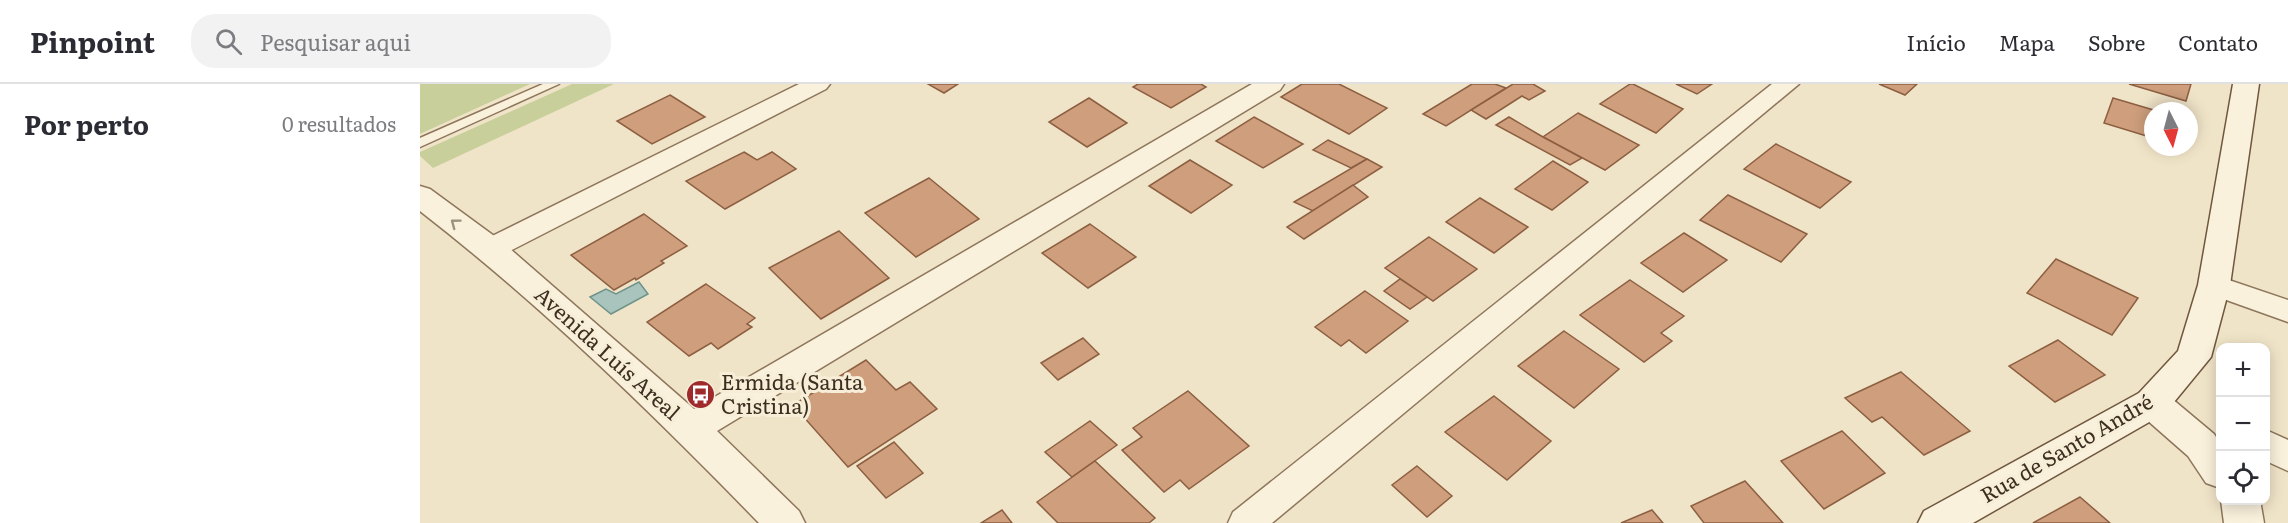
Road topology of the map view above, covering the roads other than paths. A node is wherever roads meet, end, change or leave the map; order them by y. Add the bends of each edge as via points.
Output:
1 (553, 84) edge
2 (818, 84) edge
3 (1271, 84) edge
4 (1787, 84) edge
5 (2246, 84) edge
6 (420, 143) edge
7 (420, 196) edge
8 (490, 249) junction
9 (2214, 285) junction
10 (2288, 311) edge
11 (2152, 403) junction
12 (691, 429) junction
13 (2270, 447) edge
14 (2214, 453) edge
15 (2288, 457) edge
16 (2242, 505) edge
17 (785, 523) edge
18 (1246, 523) edge
19 (1938, 523) edge
20 (2244, 523) edge

1 - 6 lane
2 - 8 street
3 - 12 street
4 - 18 street
5 - 9 street, Rua de Santo André
8 -> 7 street, Avenida Luís Areal
8 - 12 street, Avenida Luís Areal
9 - 10 street
9 - 11 street, Rua de Santo André via 2194,357
11 - 14 street
11 - 19 street, Rua de Santo André
12 - 17 street, Avenida Luís Areal
13 - 15 street
16 - 20 street

